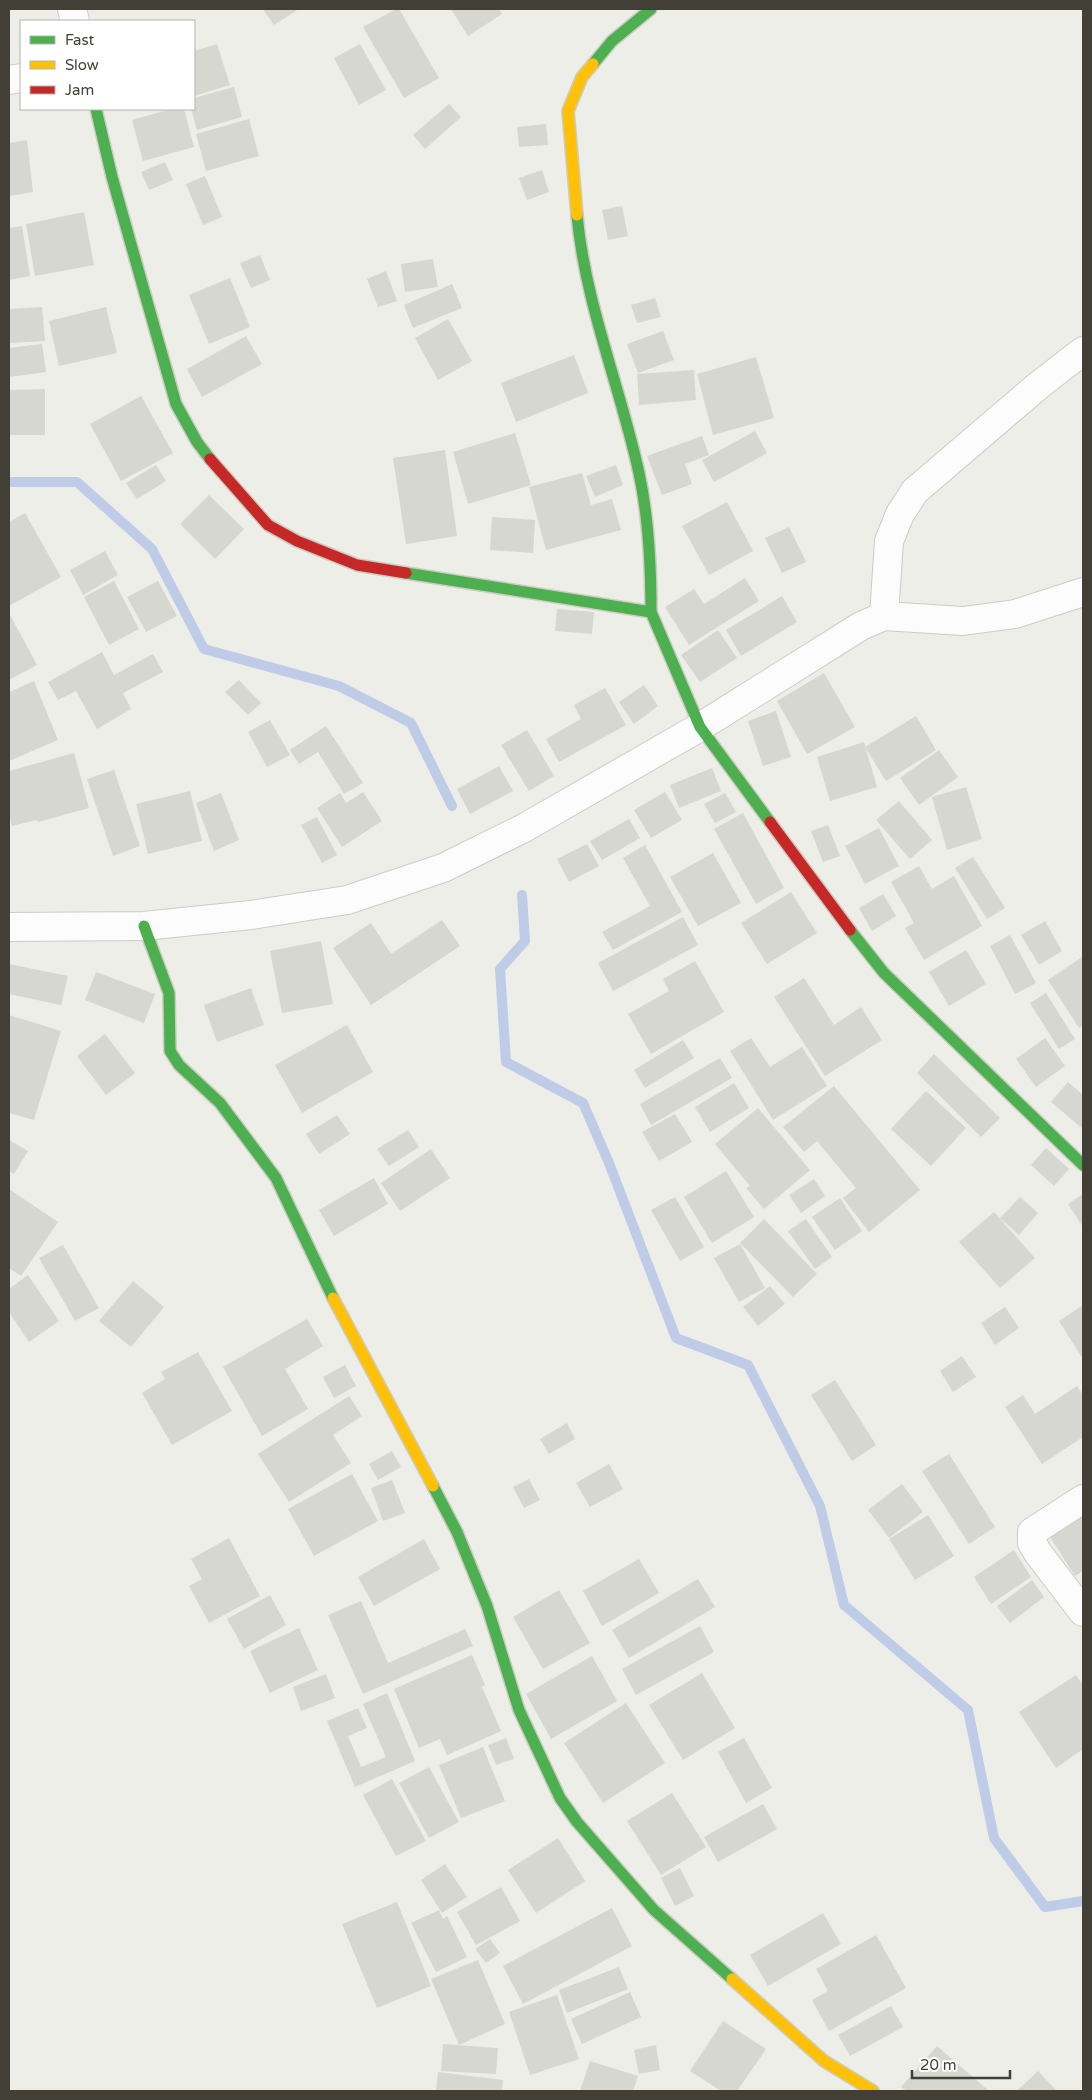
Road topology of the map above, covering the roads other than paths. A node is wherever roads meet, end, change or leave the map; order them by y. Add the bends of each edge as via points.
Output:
1 (651, 9) edge
2 (96, 110) edge
3 (1083, 351) edge
4 (1083, 592) edge
5 (651, 612) junction
6 (884, 616) junction
7 (700, 726) junction
8 (9, 926) edge
9 (144, 926) junction
10 (1083, 1166) edge
11 (1083, 1499) edge
12 (1083, 1612) edge
13 (873, 2091) edge

1 - 5 street via 612,41 582,77 568,111 579,234 588,289 639,472 645,505 651,554
2 - 5 street via 176,404 220,473 268,525 297,541 357,565
3 - 6 street via 916,491 900,514 889,541
4 - 6 street via 1015,614 962,621
5 - 7 street
6 - 7 street via 861,626
7 - 9 street via 524,828 443,868 347,900 251,915
7 - 10 street via 884,973
8 - 9 street
9 - 13 street via 169,993 170,1051 220,1103 276,1178 343,1319 457,1532 487,1606 519,1710 560,1798 654,1910 824,2061
11 - 12 street via 1032,1532 1032,1543 1038,1553

